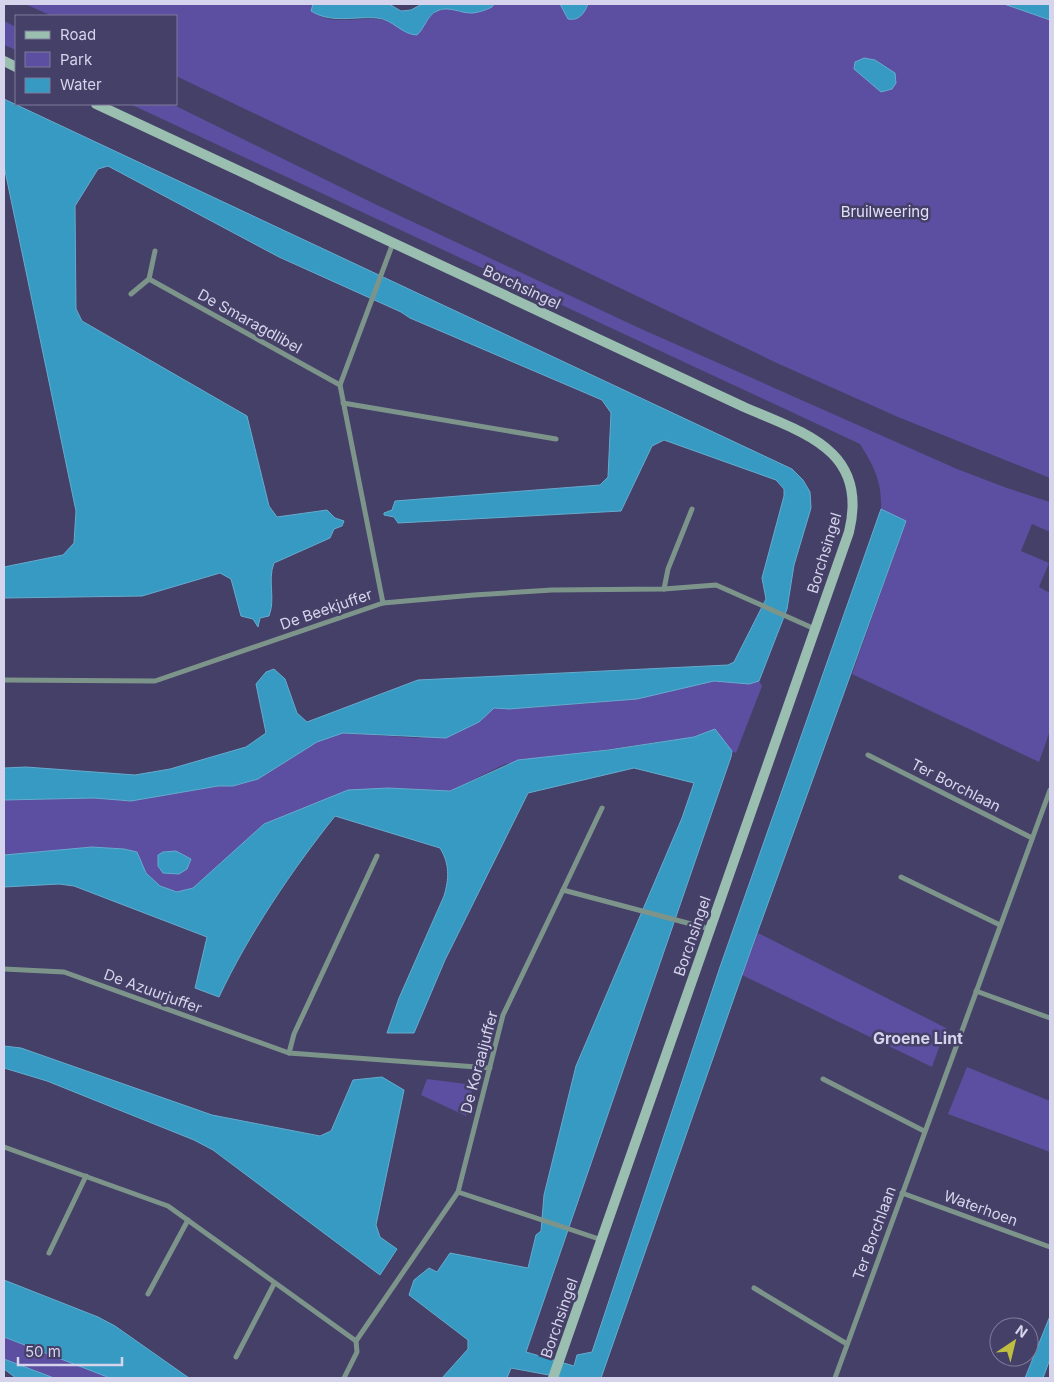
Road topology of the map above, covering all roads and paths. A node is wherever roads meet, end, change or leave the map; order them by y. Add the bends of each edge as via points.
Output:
1 (98, 105) edge
2 (393, 243) junction
3 (155, 251) dead end
4 (149, 279) junction
5 (130, 294) dead end
6 (340, 385) junction
7 (343, 403) junction
8 (556, 440) dead end
9 (692, 509) dead end
10 (664, 589) junction
11 (382, 603) junction
12 (815, 629) junction
13 (4, 680) edge
14 (868, 755) dead end
15 (1050, 790) edge
16 (602, 808) dead end
17 (1032, 838) junction
18 (377, 856) dead end
19 (901, 878) dead end
20 (563, 890) junction
21 (1000, 924) junction
22 (710, 929) junction
23 (4, 969) edge
24 (976, 991) junction
25 (1050, 1018) edge
26 (290, 1053) junction
27 (490, 1068) junction
28 (823, 1079) dead end
29 (924, 1132) junction
30 (4, 1147) edge
31 (86, 1176) junction
32 (458, 1192) junction
33 (902, 1193) junction
34 (188, 1220) junction
35 (602, 1240) junction
36 (1050, 1247) edge
37 (49, 1253) dead end
38 (274, 1284) junction
39 (754, 1288) dead end
40 (148, 1294) dead end
41 (356, 1341) junction
42 (848, 1344) junction
43 (236, 1357) dead end
44 (344, 1378) edge
45 (554, 1378) edge
46 (835, 1378) edge

1 - 2 main road, Borchsingel
2 - 6 street
2 - 12 main road, Borchsingel via 811,436 833,454 847,474 854,506 849,532
3 - 4 street
4 - 5 street
4 - 6 street, De Smaragdlibel
6 - 7 street
7 - 8 street
7 - 11 street
9 - 10 street via 668,569
10 - 11 street, De Beekjuffer via 552,590
10 - 12 street, De Beekjuffer via 716,585
11 - 13 street, De Beekjuffer via 154,681
12 - 22 main road, Borchsingel
14 - 17 street, Ter Borchlaan
15 - 17 street, Ter Borchlaan
16 - 20 street, De Koraaljuffer
17 - 21 street, Ter Borchlaan
18 - 26 street via 294,1034
19 - 21 street
20 - 22 street
20 - 27 street, De Koraaljuffer via 503,1015
21 - 24 street, Ter Borchlaan
22 - 35 main road, Borchsingel
23 - 26 street, De Azuurjuffer via 64,972
24 - 25 street
24 - 29 street, Ter Borchlaan
26 - 27 street, De Azuurjuffer
27 - 32 street, De Koraaljuffer
28 - 29 street
29 - 33 street, Ter Borchlaan
30 - 31 street
31 - 34 street via 168,1206
31 - 37 street
32 - 35 street
32 - 41 street, De Koraaljuffer
33 - 36 street, Waterhoen
33 - 42 street, Ter Borchlaan
34 - 38 street
34 - 40 street
35 - 45 main road, Borchsingel
38 - 41 street
38 - 43 street
39 - 42 street
41 - 44 street via 357,1352
42 - 46 street, Ter Borchlaan

